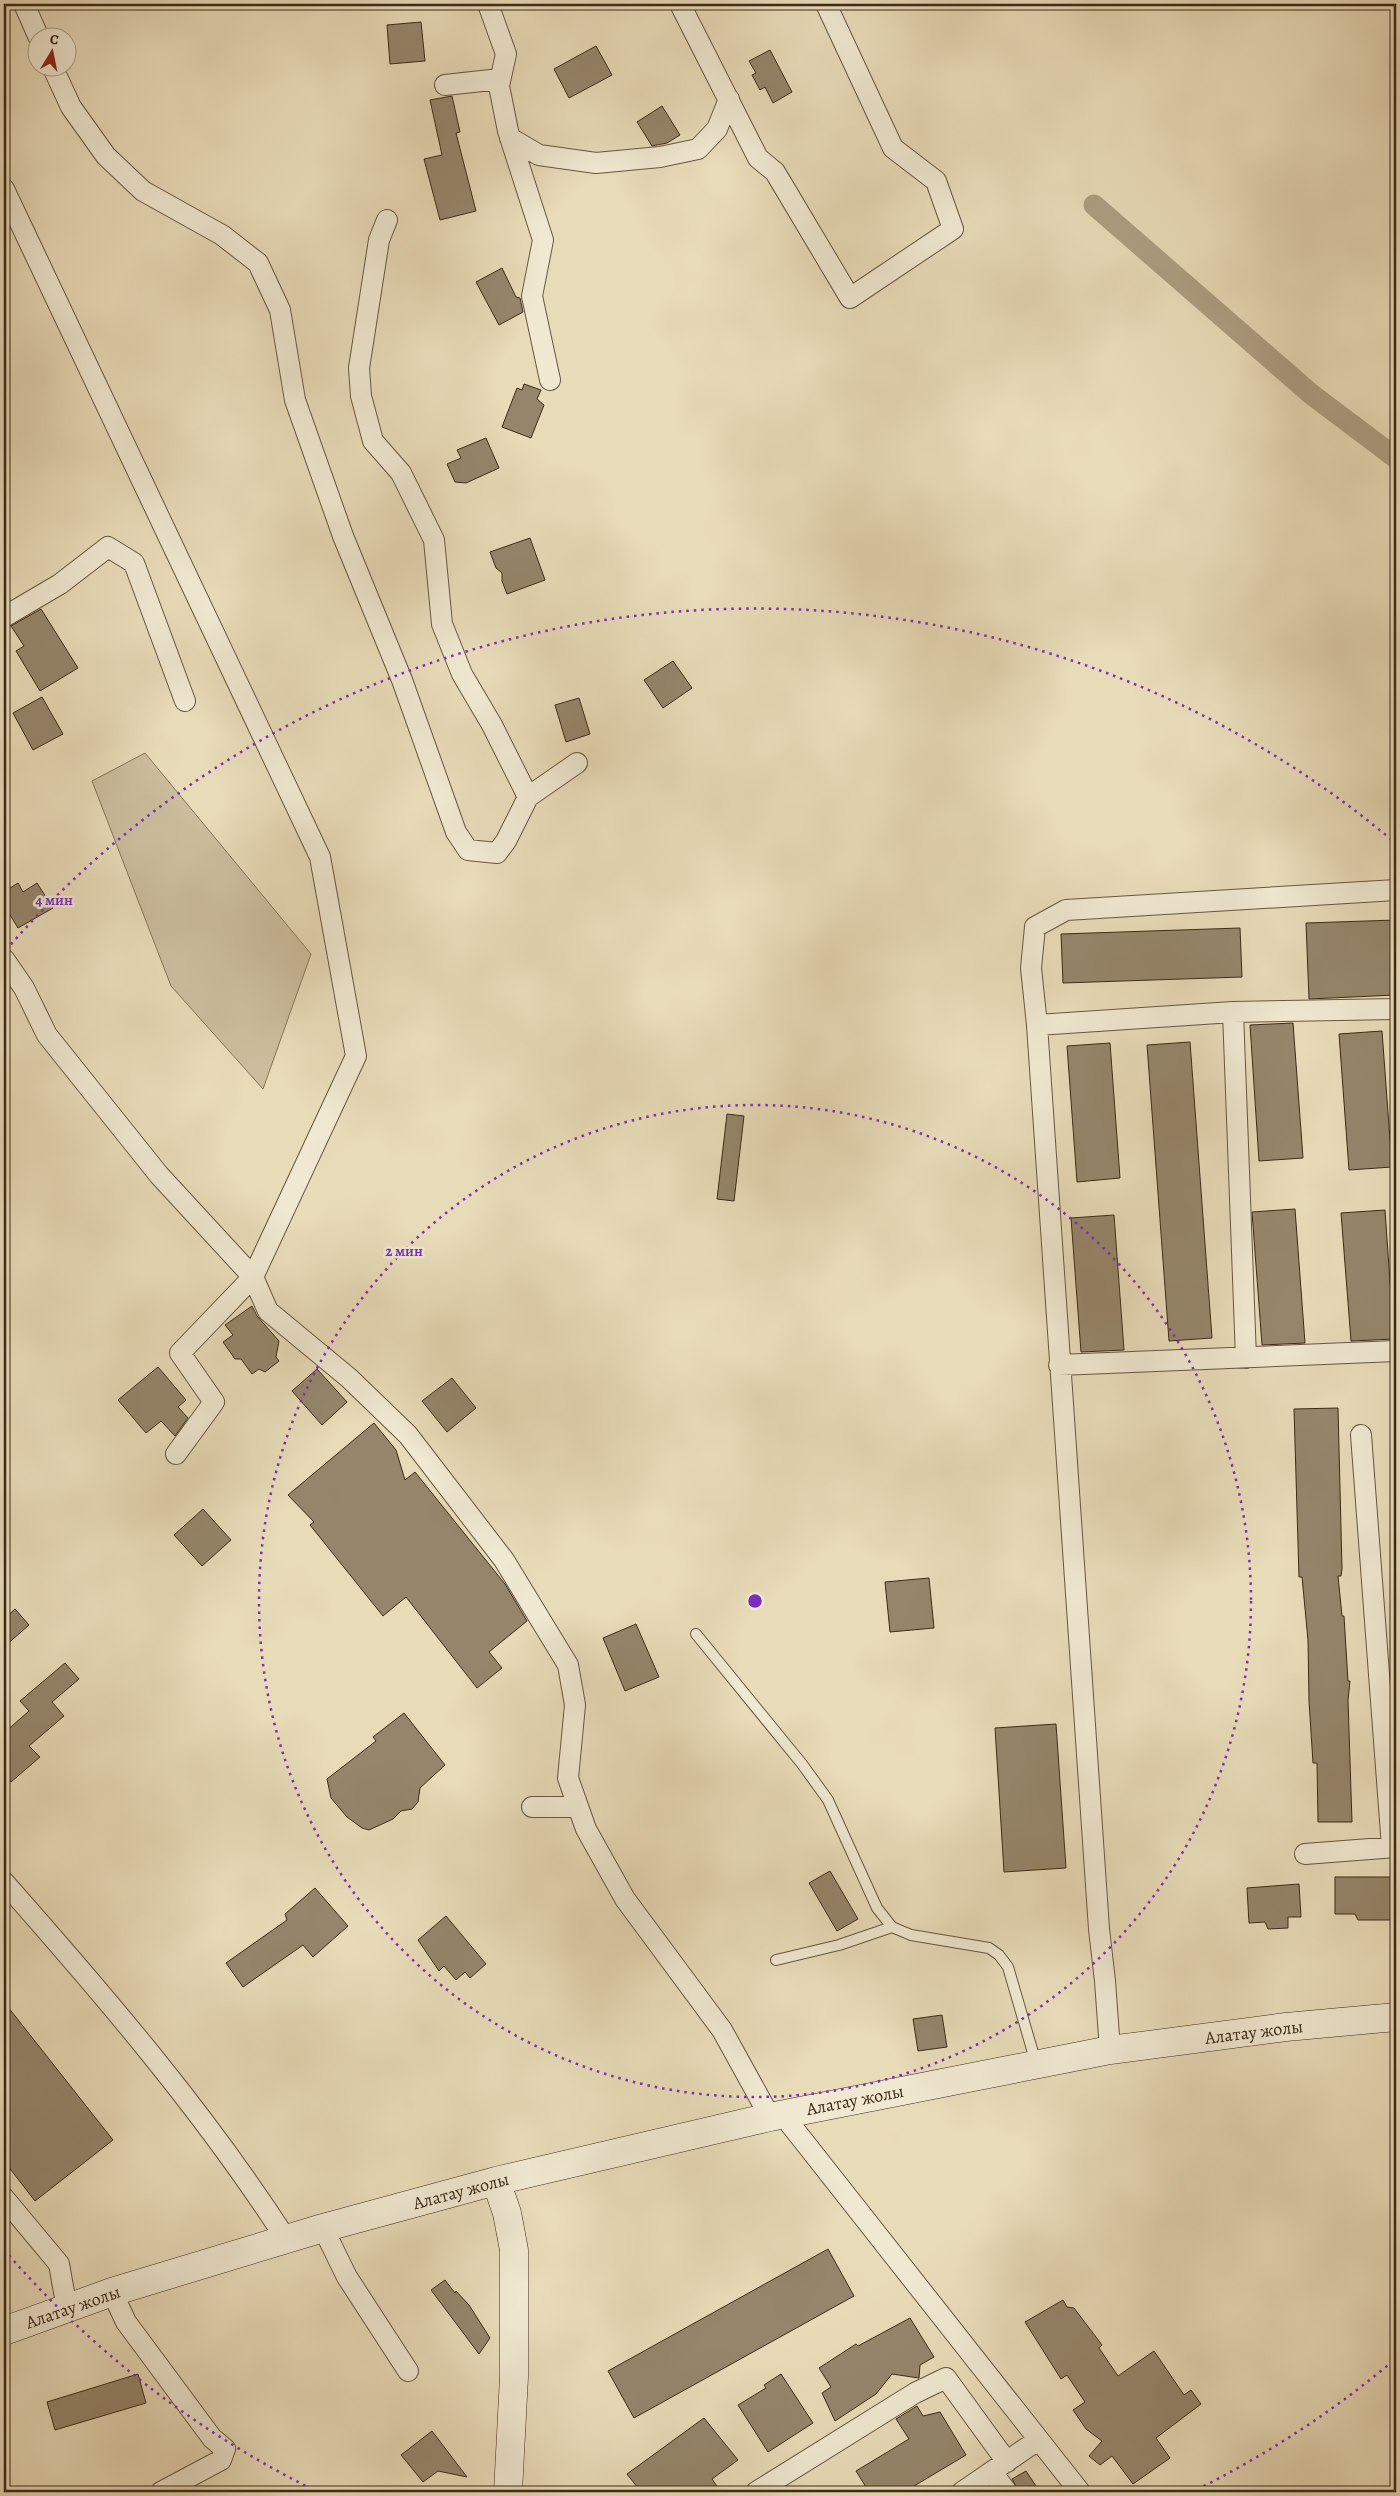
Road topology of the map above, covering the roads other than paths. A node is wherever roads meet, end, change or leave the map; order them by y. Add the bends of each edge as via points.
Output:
1 (24, 4) edge
2 (488, 4) edge
3 (680, 4) edge
4 (826, 4) edge
5 (35, 28) edge
6 (58, 78) edge
7 (500, 79) junction
8 (445, 84) dead end
9 (729, 99) junction
10 (510, 138) junction
11 (4, 189) edge
12 (387, 220) dead end
13 (550, 380) dead end
14 (4, 617) edge
15 (185, 701) dead end
16 (578, 763) dead end
17 (528, 797) junction
18 (1396, 890) edge
19 (4, 959) edge
20 (1396, 1009) edge
21 (1233, 1012) junction
22 (1037, 1025) junction
23 (253, 1277) junction
24 (1396, 1351) edge
25 (1246, 1358) junction
26 (1059, 1365) junction
27 (1361, 1435) dead end
28 (176, 1454) dead end
29 (696, 1634) dead end
30 (532, 1807) dead end
31 (578, 1807) junction
32 (1394, 1847) edge
33 (1305, 1854) dead end
34 (4, 1882) edge
35 (892, 1928) junction
36 (776, 1960) dead end
37 (1396, 2017) edge
38 (1110, 2050) junction
39 (1036, 2064) junction
40 (776, 2116) junction
41 (496, 2181) junction
42 (4, 2198) edge
43 (323, 2228) junction
44 (286, 2239) junction
45 (112, 2292) junction
46 (67, 2309) junction
47 (4, 2331) edge
48 (408, 2371) dead end
49 (1038, 2440) junction
50 (1000, 2467) junction
51 (161, 2492) edge
52 (508, 2492) edge
53 (756, 2492) edge
54 (962, 2492) edge
55 (1007, 2492) edge
56 (1080, 2492) edge

1 - 5 street
2 - 7 street via 506,54
3 - 9 street
4 - 9 street via 893,148 936,181 953,230 850,298 774,172 758,158
6 - 17 street via 76,114 106,156 142,192 222,235 258,263 280,310 295,400 343,536 402,680 456,832 468,850 497,853
7 - 8 street
7 - 10 street
9 - 10 street via 716,129 698,149 660,157 596,163 539,155
10 - 13 street via 543,240 532,296
11 - 23 street via 320,857 356,1056
12 - 17 street via 379,240 359,368 361,396 373,441 401,473 434,540 442,624 462,674
14 - 15 street via 60,584 108,547 134,563
16 - 17 street
18 - 22 street via 1066,910 1035,928 1031,968
19 - 23 street via 24,988 47,1035 159,1175
20 - 21 street
21 - 22 street
21 - 25 street
22 - 26 street
23 - 28 street via 180,1353 214,1402
23 - 31 street via 268,1311 349,1378 408,1435 504,1560 544,1625 568,1665 575,1705 568,1778
24 - 25 street
25 - 26 street
26 - 38 street via 1098,1929 1106,1981
27 - 32 street
29 - 35 lane via 828,1800 878,1908
30 - 31 street
31 - 40 street via 586,1829 625,1898 722,2030
32 - 33 street
34 - 44 street via 73,1961 188,2104 256,2193
35 - 36 lane
35 - 39 lane via 911,1935 989,1948 999,1955 1008,1967
37 - 38 main road, Алатау жолы via 1286,2027
38 - 39 main road, Алатау жолы
39 - 40 main road, Алатау жолы
40 - 41 main road, Алатау жолы
40 - 49 street
41 - 43 main road, Алатау жолы
41 - 52 main road via 507,2213 514,2250 514,2378
42 - 46 street via 59,2264
43 - 44 main road, Алатау жолы
43 - 48 street via 347,2278
44 - 45 main road, Алатау жолы
45 - 46 main road, Алатау жолы
45 - 51 street via 126,2322 212,2438 225,2449 222,2460
46 - 47 main road, Алатау жолы
49 - 50 street
49 - 56 street
50 - 53 street via 946,2378 915,2393
50 - 54 street
50 - 55 street

